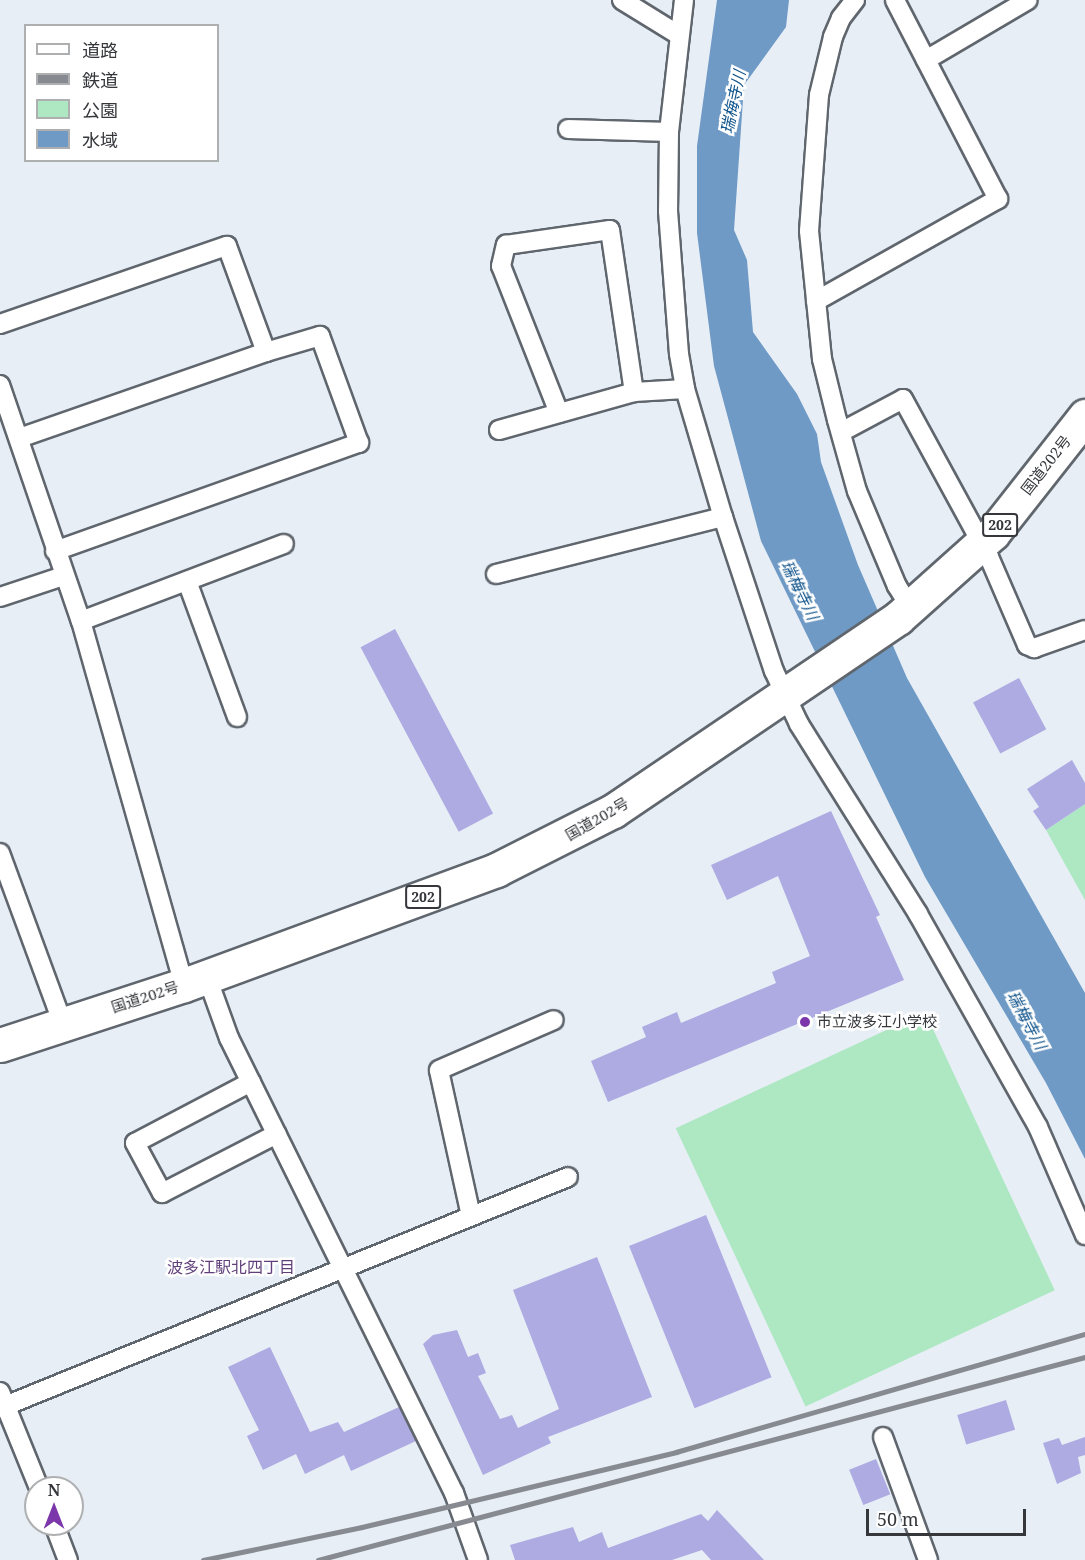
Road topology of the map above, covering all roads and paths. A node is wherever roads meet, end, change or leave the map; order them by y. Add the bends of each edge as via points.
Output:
1 (622, 0) edge
2 (684, 0) edge
3 (835, 0) edge
4 (855, 0) edge
5 (895, 0) edge
6 (1028, 0) edge
7 (841, 18) junction
8 (677, 34) junction
9 (926, 60) junction
10 (568, 129) dead end
11 (669, 132) junction
12 (816, 301) junction
13 (0, 324) edge
14 (266, 352) junction
15 (0, 385) edge
16 (685, 389) junction
17 (634, 392) junction
18 (559, 413) junction
19 (1085, 416) edge
20 (499, 430) dead end
21 (841, 432) junction
22 (19, 438) junction
23 (723, 517) junction
24 (284, 544) dead end
25 (981, 547) junction
26 (55, 551) junction
27 (496, 574) dead end
28 (63, 576) junction
29 (187, 581) junction
30 (0, 597) edge
31 (904, 613) junction
32 (81, 621) junction
33 (1085, 630) edge
34 (799, 687) junction
35 (237, 717) dead end
36 (0, 853) edge
37 (195, 981) junction
38 (554, 1020) dead end
39 (63, 1024) junction
40 (0, 1045) edge
41 (251, 1082) junction
42 (277, 1134) junction
43 (568, 1177) dead end
44 (471, 1216) junction
45 (1085, 1235) edge
46 (343, 1268) junction
47 (2, 1402) edge
48 (883, 1437) dead end
49 (34, 1476) edge
50 (59, 1536) edge
51 (68, 1560) edge
52 (478, 1560) edge
53 (927, 1560) edge

1 - 8 street
2 - 8 street
3 - 7 street
4 - 7 street
5 - 9 street
6 - 9 street
7 - 12 street via 819,95 812,163 809,231
8 - 11 street
9 - 12 street via 998,199
10 - 11 street
11 - 16 street via 668,210
12 - 21 street via 822,359
13 - 14 street via 227,246
14 - 22 street
14 - 26 street via 320,336 359,444
15 - 22 street
16 - 17 street
16 - 23 street
17 - 18 street
17 - 18 street via 610,230 506,245 501,266
18 - 20 street
19 - 25 highway, 国道202号 / 202
21 - 25 street via 903,399
21 - 31 street via 857,491 897,586
22 - 26 street
23 - 27 street
23 - 34 street via 774,672
24 - 29 street
25 - 31 highway, 国道202号 / 202
25 - 33 street via 1027,645 1035,648
26 - 28 street
28 - 30 street
28 - 32 street
29 - 32 street
29 - 35 street
31 - 34 highway, 国道202号 / 202
32 - 37 street
34 - 37 highway, 国道202号 / 202 via 650,787 557,842 496,870
34 - 45 street via 799,724 918,914 1038,1127
36 - 39 street
37 - 39 highway, 国道202号 / 202
37 - 41 street
38 - 44 street via 439,1070
39 - 40 highway, 国道202号 / 202
41 - 42 street
41 - 42 street via 135,1143 162,1193
42 - 46 street
43 - 44 street
44 - 46 street
46 - 47 street
46 - 52 street via 454,1493
47 - 49 street
48 - 53 street
50 - 51 street

